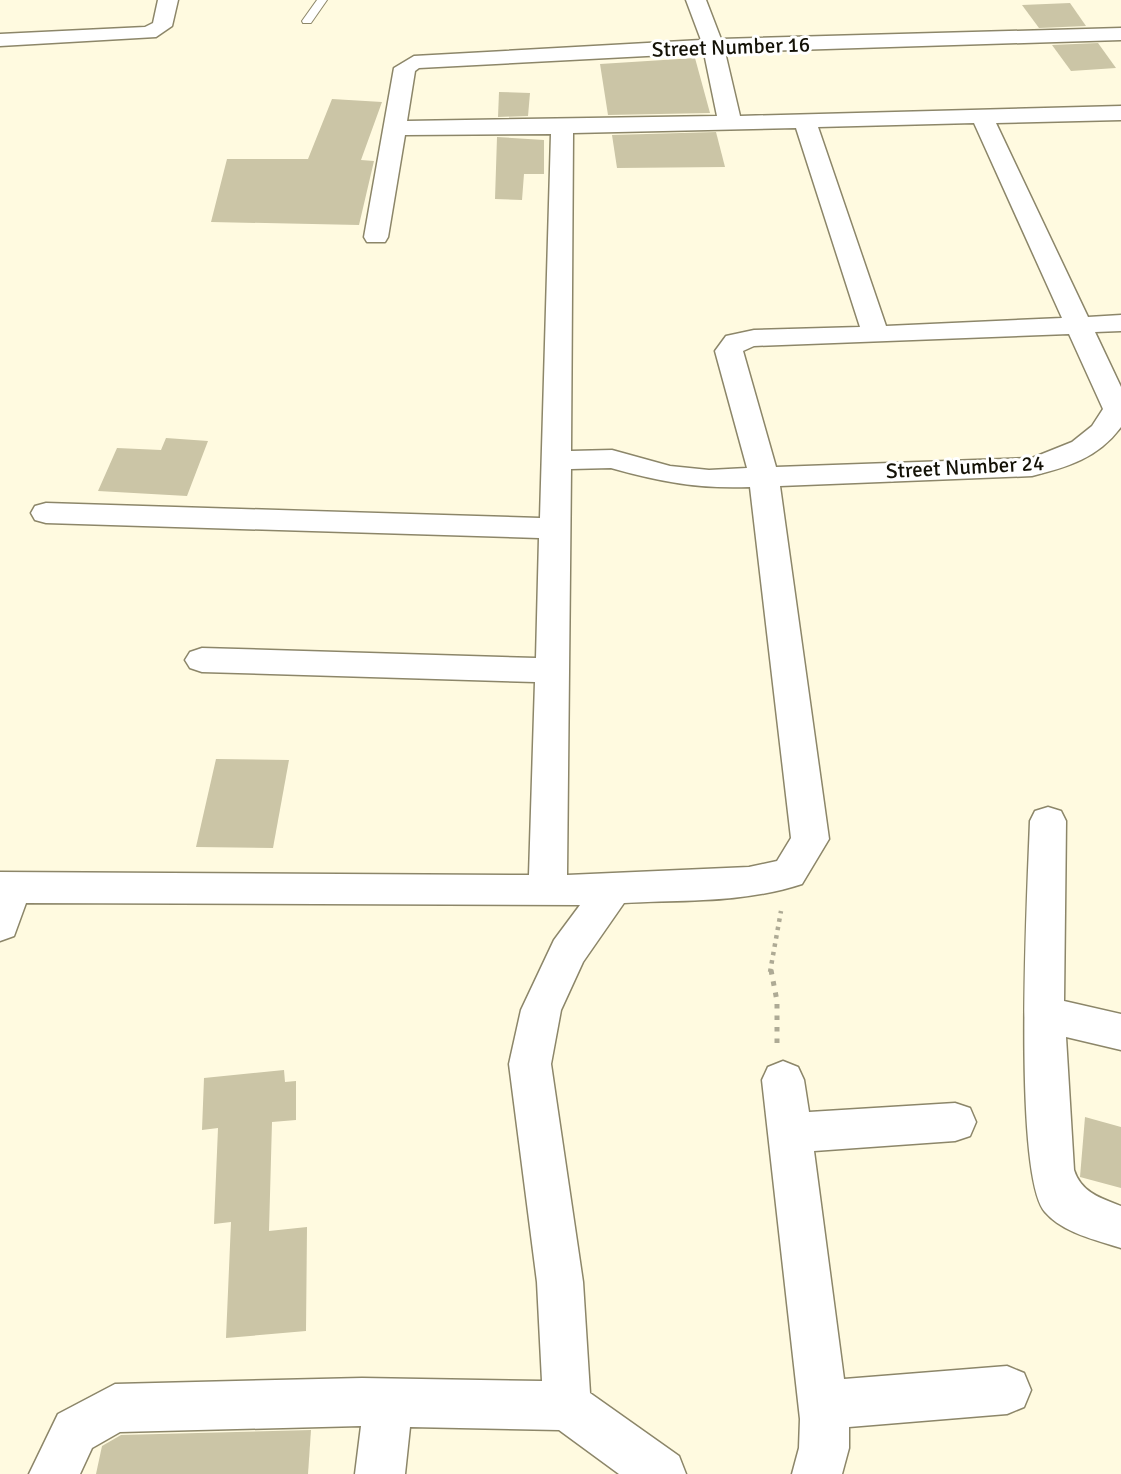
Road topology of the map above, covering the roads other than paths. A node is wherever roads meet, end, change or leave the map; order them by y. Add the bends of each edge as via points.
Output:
1 (168, 0) edge
2 (321, 0) edge
3 (696, 0) edge
4 (307, 21) dead end
5 (1121, 34) edge
6 (0, 40) edge
7 (713, 46) junction
8 (1121, 113) edge
9 (983, 118) junction
10 (805, 122) junction
11 (730, 123) junction
12 (562, 127) junction
13 (394, 128) junction
14 (376, 237) dead end
15 (1121, 323) edge
16 (1079, 324) junction
17 (876, 335) junction
18 (558, 460) junction
19 (764, 477) junction
20 (46, 513) dead end
21 (557, 529) junction
22 (202, 660) dead end
23 (551, 670) junction
24 (1048, 821) dead end
25 (6, 887) edge
26 (613, 889) junction
27 (548, 891) junction
28 (0, 925) edge
29 (1044, 1014) junction
30 (1121, 1032) edge
31 (783, 1080) road end
32 (955, 1122) dead end
33 (790, 1133) junction
34 (1121, 1227) edge
35 (1007, 1390) dead end
36 (388, 1403) junction
37 (821, 1405) junction
38 (567, 1406) junction
39 (54, 1474) edge
40 (380, 1474) edge
41 (661, 1474) edge
42 (817, 1474) edge

1 - 6 street via 162,26 149,33
2 - 4 lane
3 - 7 street
5 - 7 street, Street Number 16
7 - 11 street
7 - 13 street, Street Number 16 via 414,62 405,68
8 - 9 street
9 - 10 street
9 - 16 street, Street Number 24
10 - 11 street
10 - 17 street
11 - 12 street
12 - 13 street
12 - 18 street
13 - 14 street, Street Number 16
15 - 16 street
16 - 17 street
16 - 19 street, Street Number 24 via 1116,409 1111,423 1082,450 1062,460 1032,467
17 - 19 street via 736,342 729,351
18 - 19 street, Street Number 24 via 612,459 669,475 709,480
18 - 21 street
19 - 26 street via 810,839 789,873 749,882
20 - 21 street
21 - 23 street
22 - 23 street
23 - 27 street
24 - 29 street
25 - 27 street
25 - 28 street
26 - 27 street
26 - 38 street via 568,952 551,987 541,1010 530,1064 560,1282
29 - 30 street
29 - 34 street via 1052,1170 1060,1197 1086,1215
31 - 33 street
32 - 33 street
33 - 37 street
35 - 37 street
36 - 38 street
36 - 39 street via 115,1408 75,1432
36 - 40 street
37 - 42 street via 824,1458
38 - 41 street

